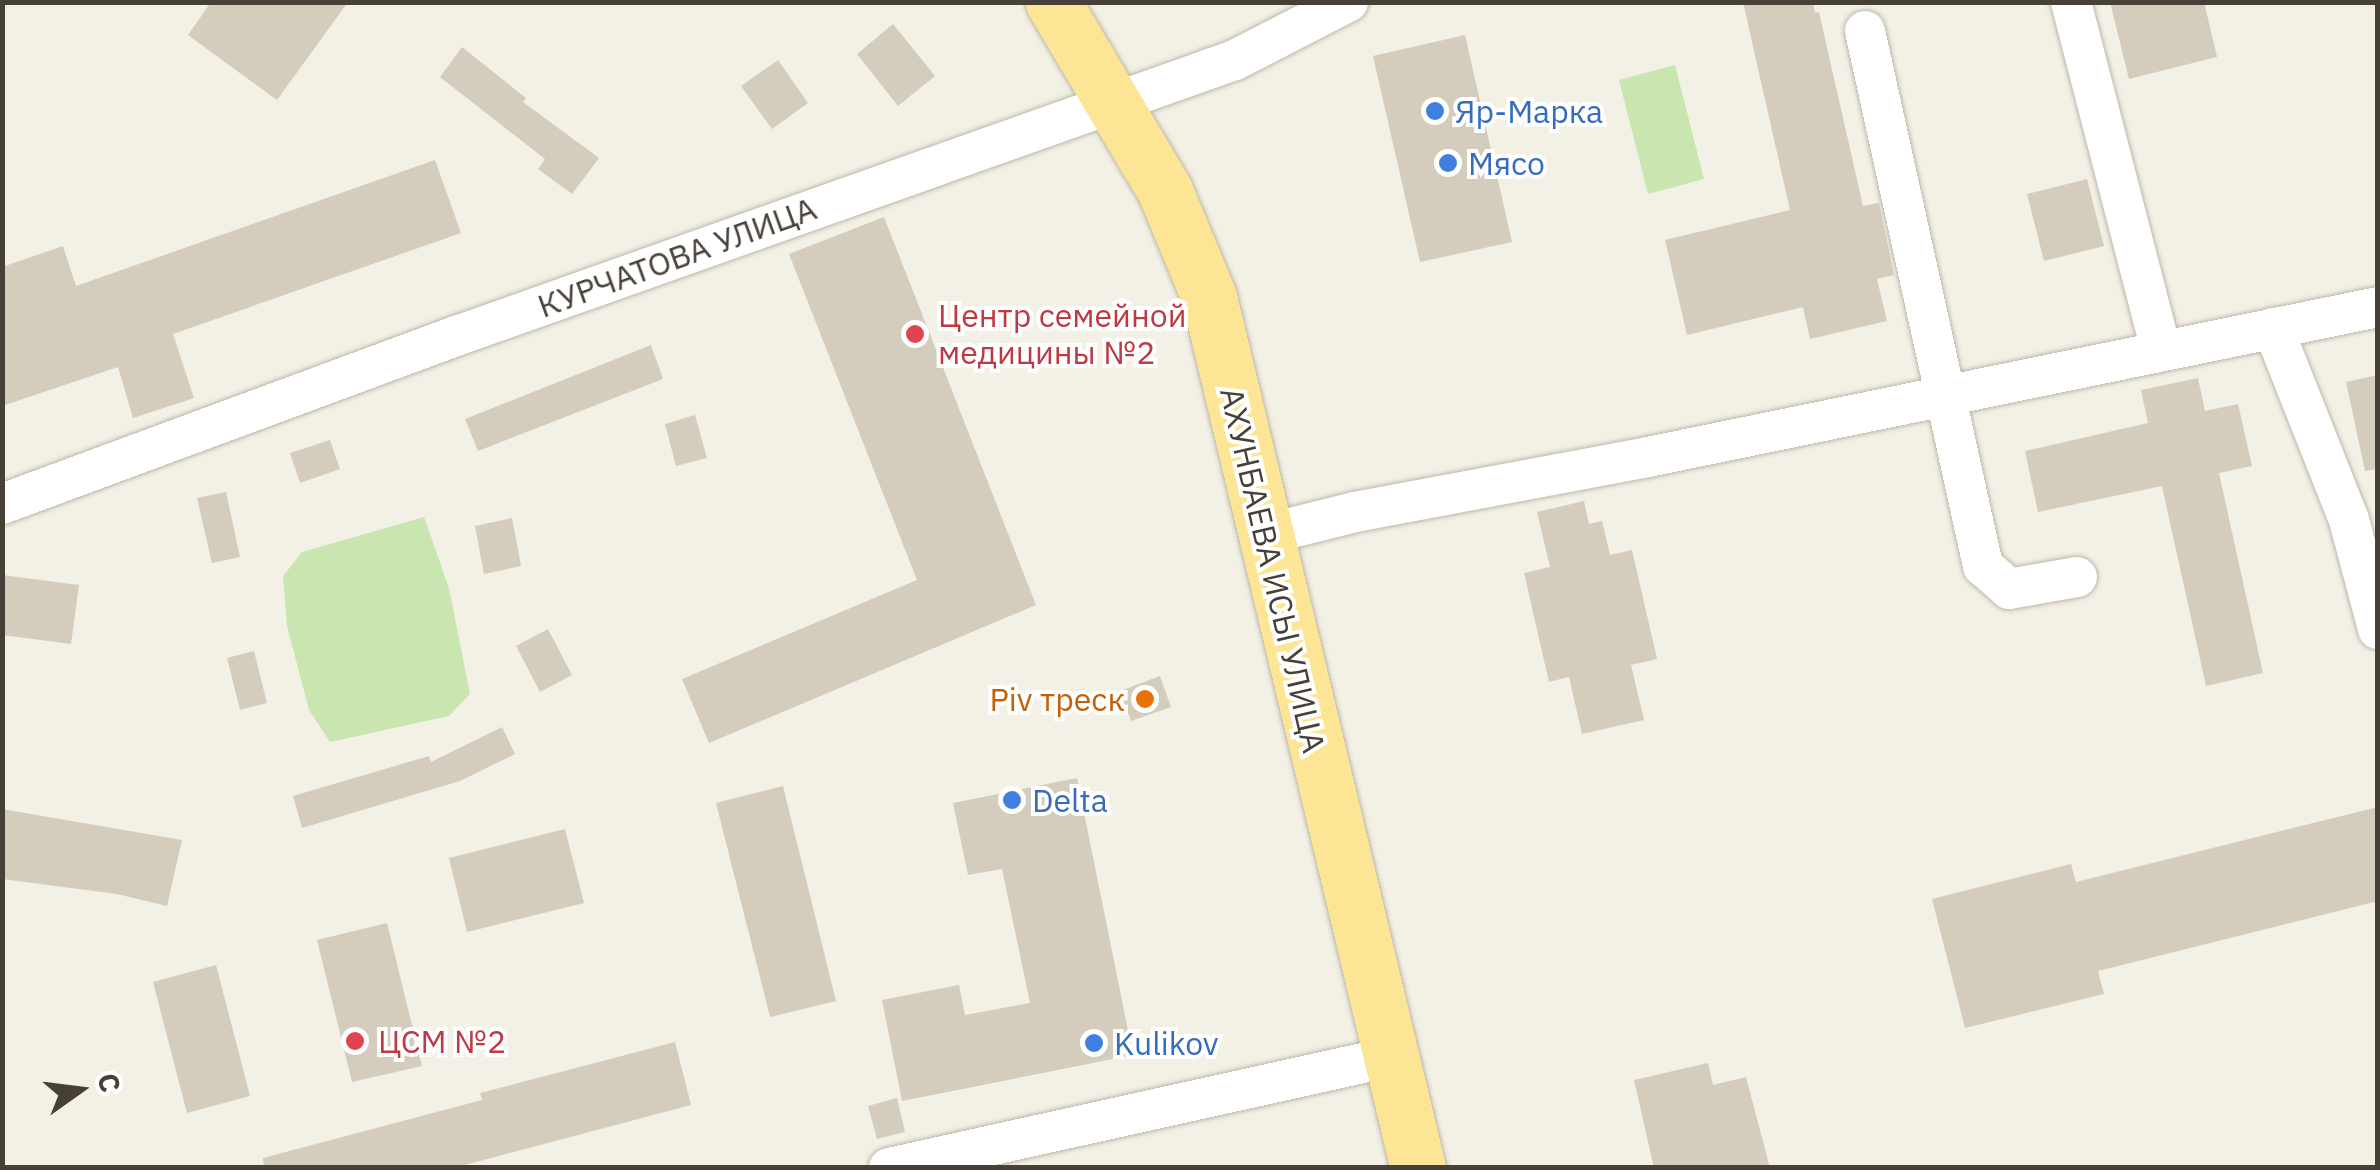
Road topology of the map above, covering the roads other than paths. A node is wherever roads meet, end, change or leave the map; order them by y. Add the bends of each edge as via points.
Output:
1 (1054, 2) edge
2 (1348, 2) edge
3 (2071, 2) edge
4 (1865, 31) dead end
5 (1111, 100) junction
6 (2378, 306) edge
7 (2272, 328) junction
8 (2161, 351) junction
9 (1946, 395) junction
10 (2, 504) edge
11 (1264, 536) junction
12 (2077, 577) dead end
13 (2378, 629) edge
14 (1390, 1056) junction
15 (889, 1168) edge
16 (1418, 1168) edge

1 - 5 main road, АХУНБАЕВА ИСЫ УЛИЦА
2 - 5 street, КУРЧАТОВА УЛИЦА via 1235,60
3 - 8 street
4 - 9 street
5 - 10 street, КУРЧАТОВА УЛИЦА
5 - 11 main road, АХУНБАЕВА ИСЫ УЛИЦА via 1165,191 1209,297
6 - 7 street
7 - 8 street
7 - 13 street via 2349,520
8 - 9 street
9 - 11 street via 1355,512
9 - 12 street via 1983,566 2009,589
11 - 14 main road, АХУНБАЕВА ИСЫ УЛИЦА
14 - 15 street
14 - 16 main road, АХУНБАЕВА ИСЫ УЛИЦА

